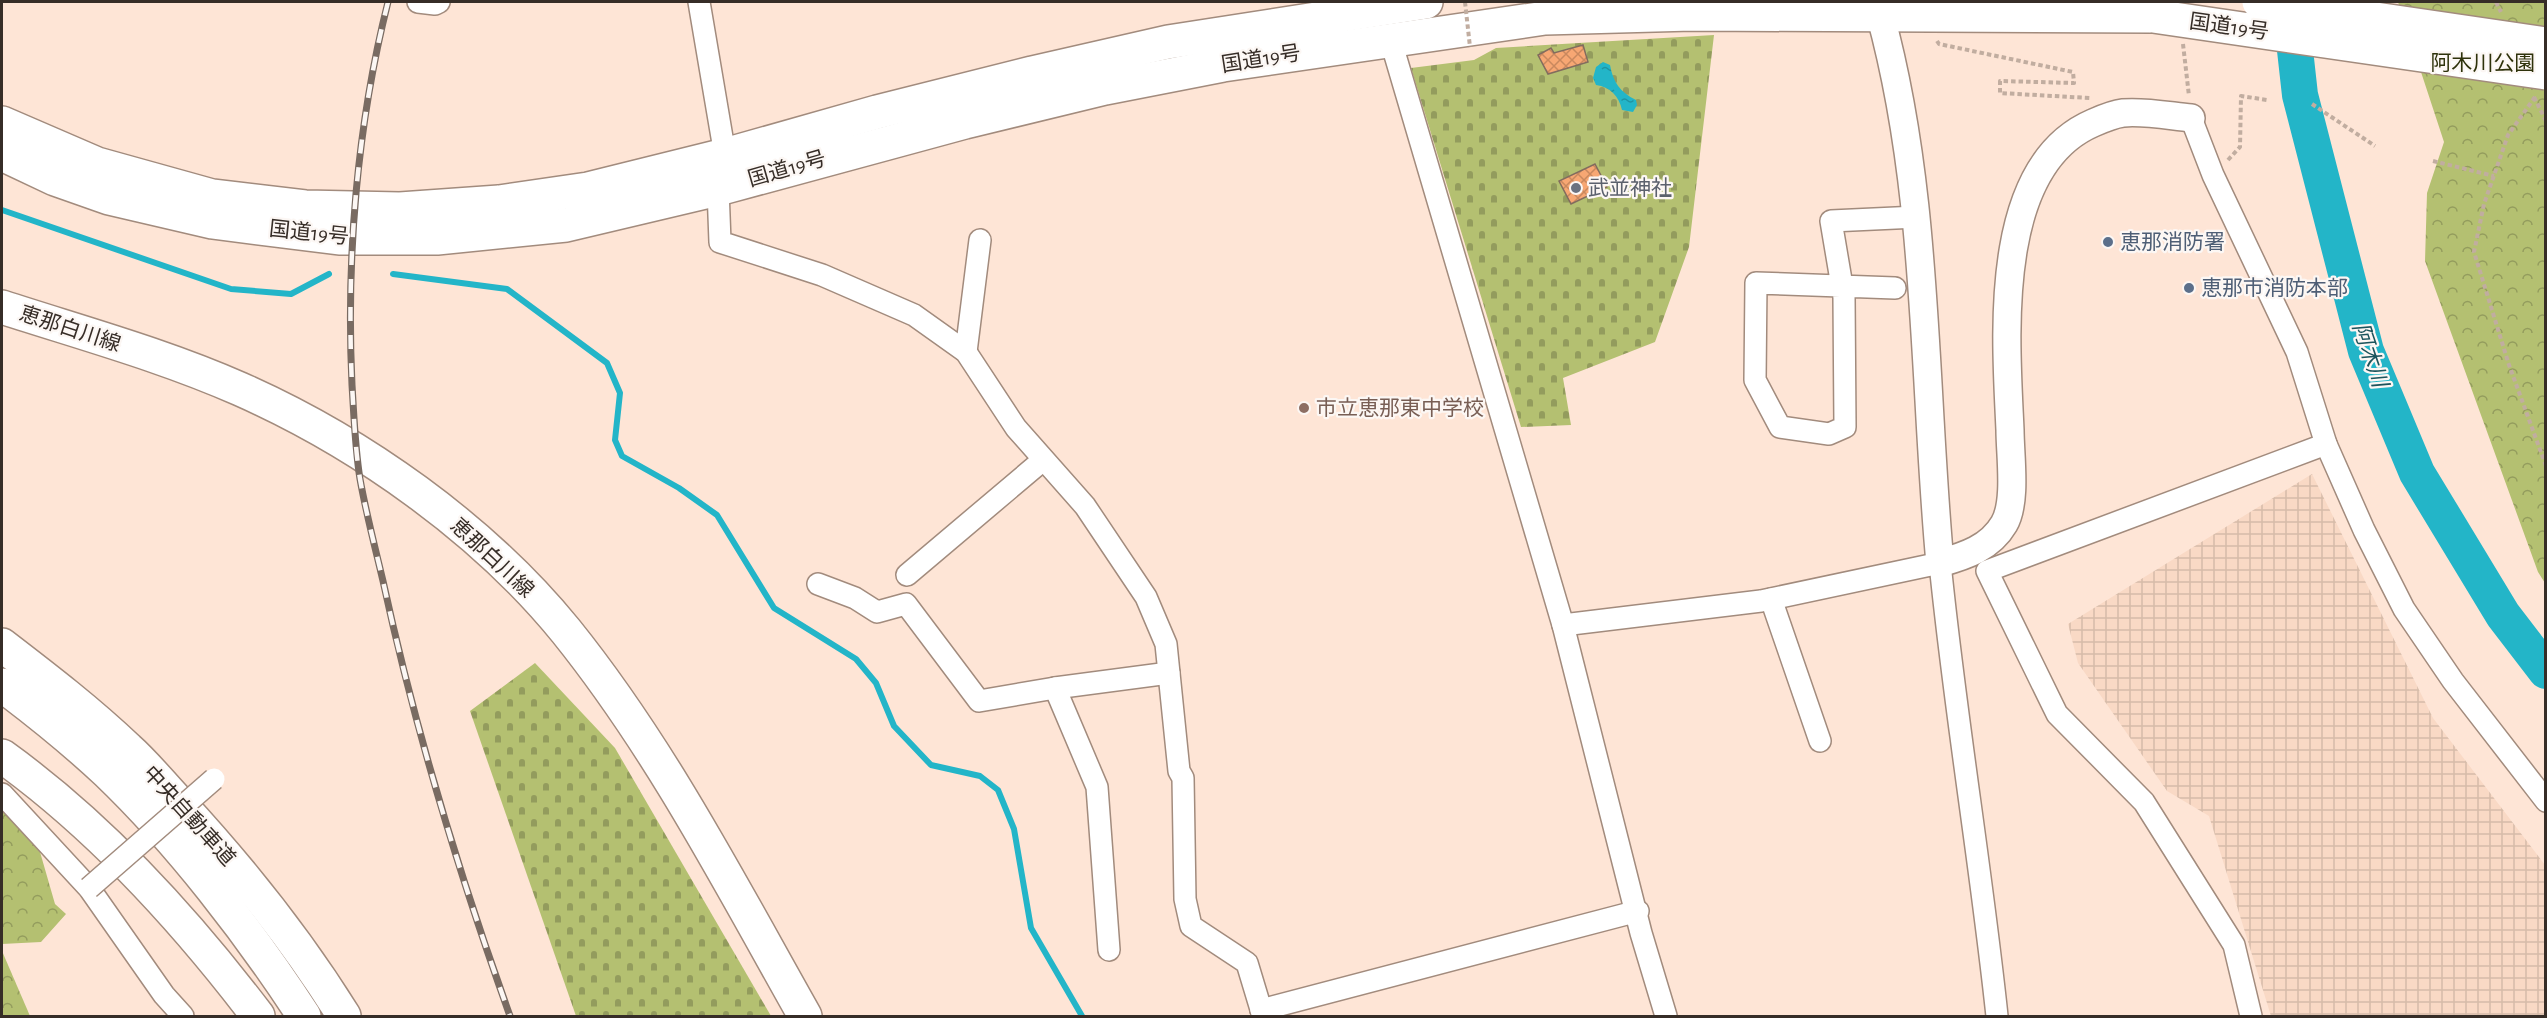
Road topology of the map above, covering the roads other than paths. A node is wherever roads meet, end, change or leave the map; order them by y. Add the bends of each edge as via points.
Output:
1 (418, 2) edge
2 (440, 2) edge
3 (699, 2) edge
4 (1426, 2) edge
5 (2259, 2) edge
6 (1880, 14) junction
7 (1390, 38) junction
8 (2546, 44) edge
9 (2540, 85) edge
10 (2191, 118) joint
11 (2, 123) edge
12 (2, 154) edge
13 (725, 155) junction
14 (718, 189) junction
15 (1917, 218) junction
16 (980, 240) dead end
17 (1842, 286) junction
18 (1895, 288) dead end
19 (2, 307) edge
20 (966, 352) junction
21 (2326, 444) junction
22 (1043, 460) junction
23 (1940, 562) junction
24 (907, 575) dead end
25 (818, 584) dead end
26 (1771, 599) junction
27 (1563, 625) junction
28 (2, 645) edge
29 (1169, 673) junction
30 (2, 685) edge
31 (1055, 688) junction
32 (1820, 741) dead end
33 (2, 756) edge
34 (214, 779) dead end
35 (2, 794) edge
36 (2546, 801) edge
37 (89, 888) junction
38 (1638, 911) junction
39 (1109, 950) dead end
40 (1262, 1013) edge
41 (183, 1017) edge
42 (258, 1017) edge
43 (304, 1017) edge
44 (344, 1017) edge
45 (806, 1017) edge
46 (1666, 1017) edge
47 (1997, 1017) edge
48 (2251, 1017) edge

1 - 2 street
3 - 13 street
4 - 13 main road, 国道19号 via 1168,42 899,106
5 - 8 main road, 国道19号, bridge
6 - 7 main road, 国道19号 via 1545,18
6 - 9 main road, 国道19号, bridge via 2153,16
6 - 15 street
7 - 14 main road, 国道19号 via 1105,88 840,154
7 - 27 street
10 - 21 street via 2213,175 2297,352
10 - 23 street via 2123,113 2101,120 2065,140 2042,171 2024,212 2009,277 2009,508 2003,526 1986,544 1964,556
11 - 13 main road, 国道19号 via 97,164 212,196 305,207 400,209 499,202 588,189
12 - 14 main road, 国道19号 via 109,198 212,222 339,237 437,238 566,225
14 - 20 street via 720,242 822,275 914,315
15 - 17 street via 1831,221
15 - 23 street
16 - 20 street
17 - 17 street via 1845,426 1829,434 1780,427 1755,380 1756,283
17 - 18 street
19 - 45 main road, 恵那白川線 via 188,367 243,390 351,448 454,520 564,629 651,747
20 - 22 street via 1016,428
21 - 36 street via 2404,609 2452,681
21 - 48 street via 1987,570 2057,714 2144,802 2234,945
22 - 24 street
22 - 29 street via 1085,506 1146,597 1166,644
23 - 26 street
23 - 47 street
25 - 31 street via 855,598 877,612 906,604 979,700
26 - 27 street
26 - 32 street
27 - 38 street
28 - 44 main road, 中央自動車道 via 130,750 190,815 293,939
29 - 31 street
29 - 40 street via 1179,771 1183,778 1185,899 1191,926 1247,963
30 - 43 main road, 中央自動車道 via 108,773 171,841 275,972
31 - 39 street via 1097,787
33 - 42 main road via 86,825 150,888
34 - 37 street, bridge
35 - 37 street
37 - 41 street
38 - 40 street
38 - 46 street

